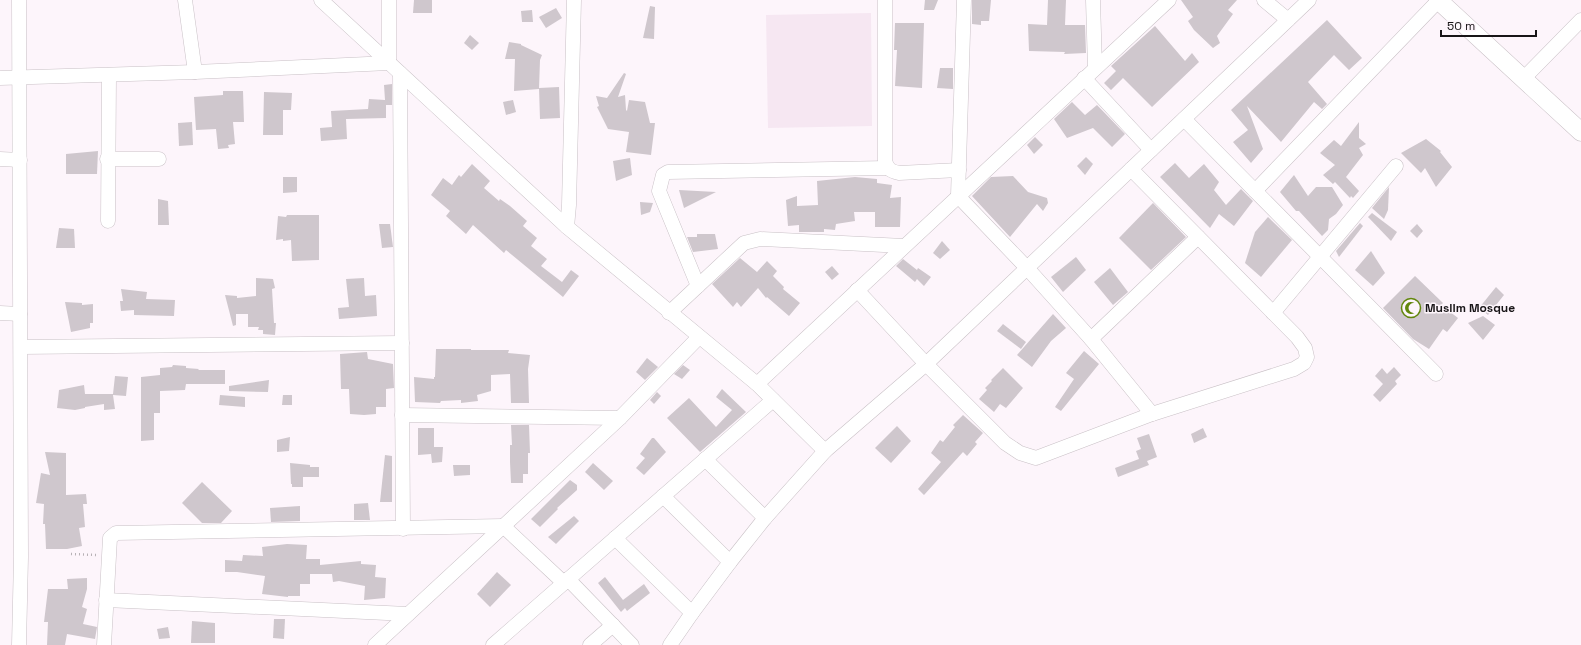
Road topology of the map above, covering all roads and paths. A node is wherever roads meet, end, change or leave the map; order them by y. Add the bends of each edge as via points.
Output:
1 (19, 0) edge
2 (185, 0) edge
3 (321, 0) edge
4 (389, 0) edge
5 (574, 0) edge
6 (885, 0) edge
7 (964, 0) edge
8 (1093, 0) edge
9 (1169, 0) edge
10 (1264, 0) edge
11 (1309, 0) edge
12 (1439, 0) edge
13 (1288, 20) junction
14 (1581, 20) edge
15 (389, 63) junction
16 (1095, 68) junction
17 (195, 72) junction
18 (400, 73) junction
19 (109, 75) junction
20 (0, 78) edge
21 (20, 78) junction
22 (1084, 78) junction
23 (1523, 79) junction
24 (1184, 119) junction
25 (1581, 132) edge
26 (1151, 150) junction
27 (159, 158) dead end
28 (0, 159) edge
29 (20, 160) junction
30 (107, 160) junction
31 (1396, 166) dead end
32 (887, 168) junction
33 (1131, 168) junction
34 (958, 170) junction
35 (1255, 191) junction
36 (958, 196) junction
37 (108, 221) dead end
38 (567, 227) junction
39 (1198, 237) junction
40 (904, 246) junction
41 (1320, 256) junction
42 (1028, 268) junction
43 (698, 286) junction
44 (857, 290) junction
45 (0, 313) edge
46 (669, 313) junction
47 (1273, 313) junction
48 (20, 314) junction
49 (699, 337) junction
50 (1092, 339) junction
51 (402, 343) junction
52 (21, 347) junction
53 (926, 364) junction
54 (1436, 374) dead end
55 (757, 384) junction
56 (773, 400) junction
57 (1152, 414) junction
58 (402, 415) junction
59 (620, 418) junction
60 (825, 451) junction
61 (705, 459) junction
62 (663, 496) junction
63 (765, 518) junction
64 (503, 526) junction
65 (403, 528) junction
66 (615, 538) junction
67 (71, 554) dead end
68 (109, 555) junction
69 (730, 562) junction
70 (566, 581) junction
71 (106, 600) junction
72 (692, 613) junction
73 (408, 614) junction
74 (613, 625) junction
75 (19, 645) edge
76 (104, 645) edge
77 (375, 645) edge
78 (493, 645) edge
79 (590, 645) edge
80 (632, 645) edge
81 (670, 645) edge

1 - 21 street
2 - 17 street
3 - 15 street
4 - 15 street
5 - 38 street
6 - 32 street
7 - 34 street
8 - 16 street
9 - 16 street
10 - 13 street
11 - 13 street
12 - 23 street
12 - 35 street
13 - 24 street
14 - 23 street
15 - 17 street
15 - 18 street
16 - 22 street
17 - 19 street
18 - 38 street
18 - 51 street
19 - 21 street
19 - 30 street
20 - 21 street
21 - 29 street
22 - 26 street
22 - 36 street
23 - 25 street
24 - 26 street
24 - 35 street
26 - 33 street
27 - 30 street
28 - 29 street
29 - 48 street
30 - 37 street
31 - 41 street
32 - 34 street via 900,173
32 - 43 street via 668,172 663,175 659,191
33 - 39 street
33 - 42 street
34 - 36 street
35 - 41 street
36 - 40 street
36 - 42 street
38 - 46 street
39 - 47 street
39 - 50 street
40 - 43 street via 760,239 744,243
40 - 44 street
41 - 47 street
41 - 54 street
42 - 50 street
42 - 53 street
43 - 46 street
44 - 53 street
44 - 55 street
45 - 48 street
46 - 49 street
47 - 57 street via 1305,348 1307,357 1304,363 1294,369
48 - 52 street
49 - 55 street
49 - 59 street
50 - 57 street
51 - 52 street
51 - 58 street
52 - 75 street
53 - 57 street via 1005,443 1036,458
53 - 60 street
55 - 56 street
56 - 60 street
56 - 61 street
58 - 59 street
58 - 65 street
59 - 64 street
60 - 63 street
61 - 62 street
61 - 63 street
62 - 66 street
62 - 69 street
63 - 69 street
64 - 65 street
64 - 70 street
64 - 73 street
65 - 68 street via 120,533 110,538
66 - 70 street
66 - 72 street
67 - 68 path
68 - 71 street
69 - 72 street
70 - 74 street
70 - 78 street
71 - 73 street
71 - 76 street
72 - 81 street
73 - 77 street
74 - 79 street
74 - 80 street

